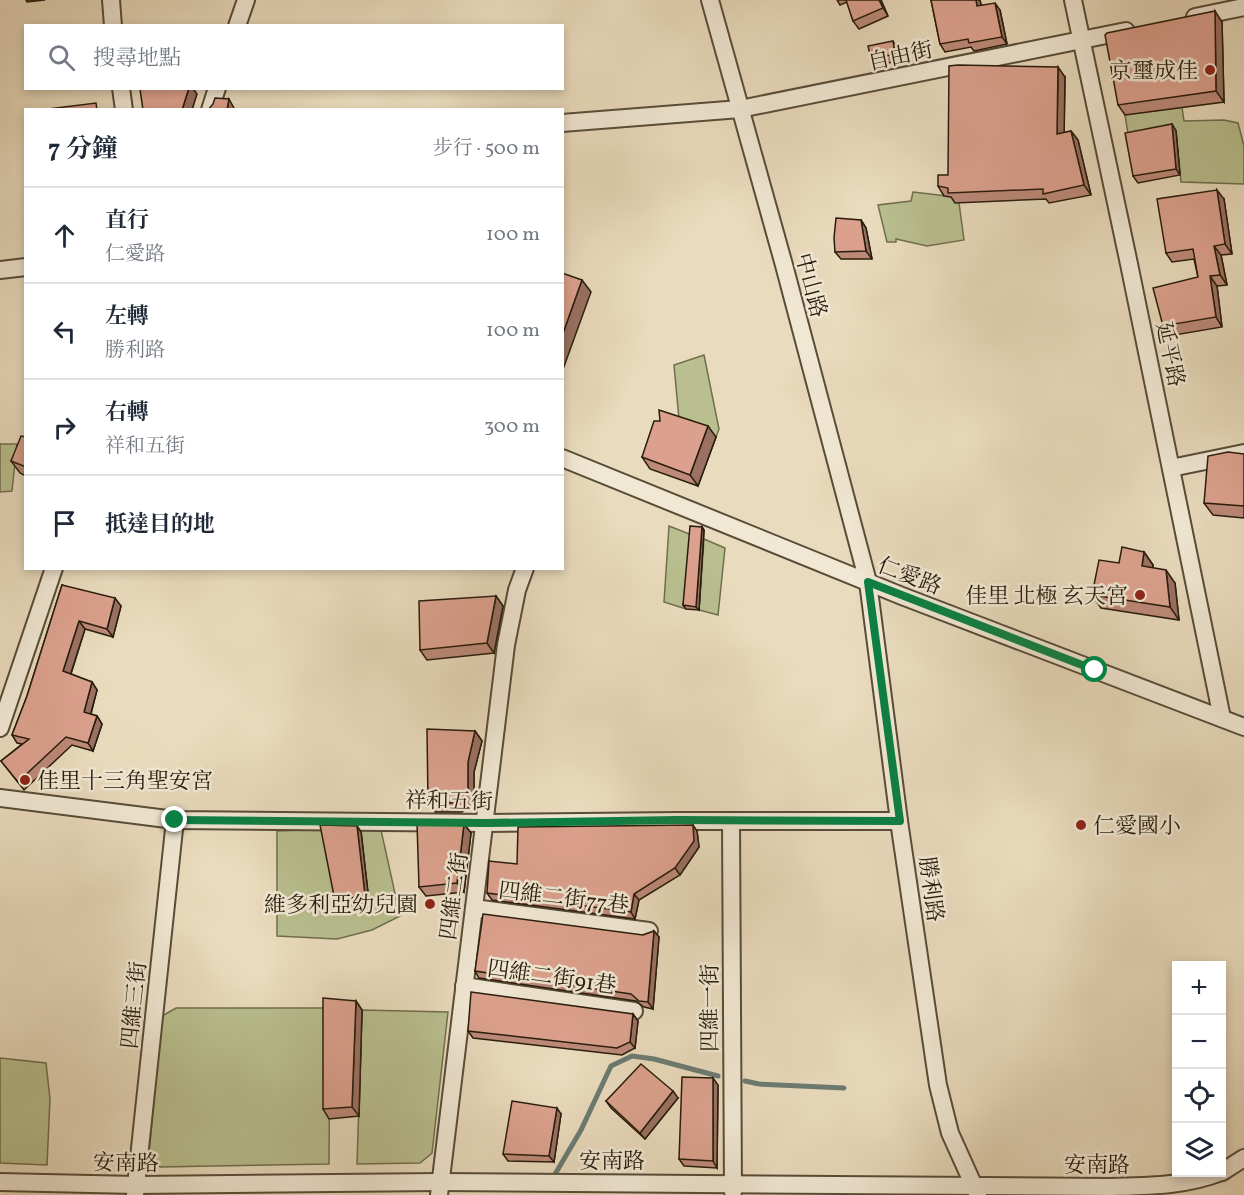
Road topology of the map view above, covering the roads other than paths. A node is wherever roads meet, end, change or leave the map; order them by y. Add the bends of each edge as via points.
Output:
1 (111, 0) edge
2 (246, 0) edge
3 (710, 0) edge
4 (1073, 0) edge
5 (1244, 7) edge
6 (1178, 21) edge
7 (113, 24) edge
8 (238, 24) edge
9 (1146, 27) edge
10 (1081, 40) junction
11 (121, 90) edge
12 (216, 90) edge
13 (124, 108) edge
14 (211, 108) edge
15 (740, 109) junction
16 (564, 123) edge
17 (24, 267) edge
18 (0, 270) edge
19 (1244, 453) edge
20 (564, 462) edge
21 (1171, 468) junction
22 (53, 570) edge
23 (524, 570) edge
24 (868, 582) junction
25 (1222, 718) junction
26 (1244, 727) edge
27 (0, 728) edge
28 (0, 798) edge
29 (175, 820) junction
30 (730, 821) junction
31 (900, 821) junction
32 (486, 823) junction
33 (474, 908) junction
34 (649, 931) edge
35 (464, 986) junction
36 (634, 1011) dead end
37 (1244, 1158) edge
38 (1226, 1169) edge
39 (1208, 1177) edge
40 (0, 1182) edge
41 (439, 1188) edge
42 (733, 1189) edge
43 (136, 1190) edge
44 (976, 1191) edge

1 - 7 street
2 - 8 street
3 - 15 street, 中山路
4 - 10 street, 延平路
5 - 6 street
9 - 10 street, 自由街
10 - 15 street, 自由街
10 - 21 street, 延平路
11 - 13 street
12 - 14 street
15 - 16 street, 自由街
15 - 24 street, 中山路
17 - 18 street
19 - 21 street
20 - 24 street, 仁愛路
21 - 25 street, 延平路
22 - 27 street
23 - 32 street, 四維二街 via 506,645
24 - 25 street, 仁愛路
24 - 31 street, 勝利路
25 - 26 street, 仁愛路
28 - 29 street, 祥和五街
29 - 32 street, 祥和五街
29 - 43 street, 四維三街
30 - 31 street, 祥和五街
30 - 32 street, 祥和五街
30 - 42 street, 四維一街
31 - 44 street, 勝利路 via 938,1085 950,1133
32 - 33 street, 四維二街
33 - 34 street, 四維二街77巷
33 - 35 street, 四維二街
35 - 36 street, 四維二街91巷
35 - 41 street, 四維二街
37 - 38 street, 安南路
39 - 44 street, 安南路 via 1152,1186
40 - 43 street, 安南路
41 - 42 street, 安南路
41 - 43 street, 安南路
42 - 44 street, 安南路

